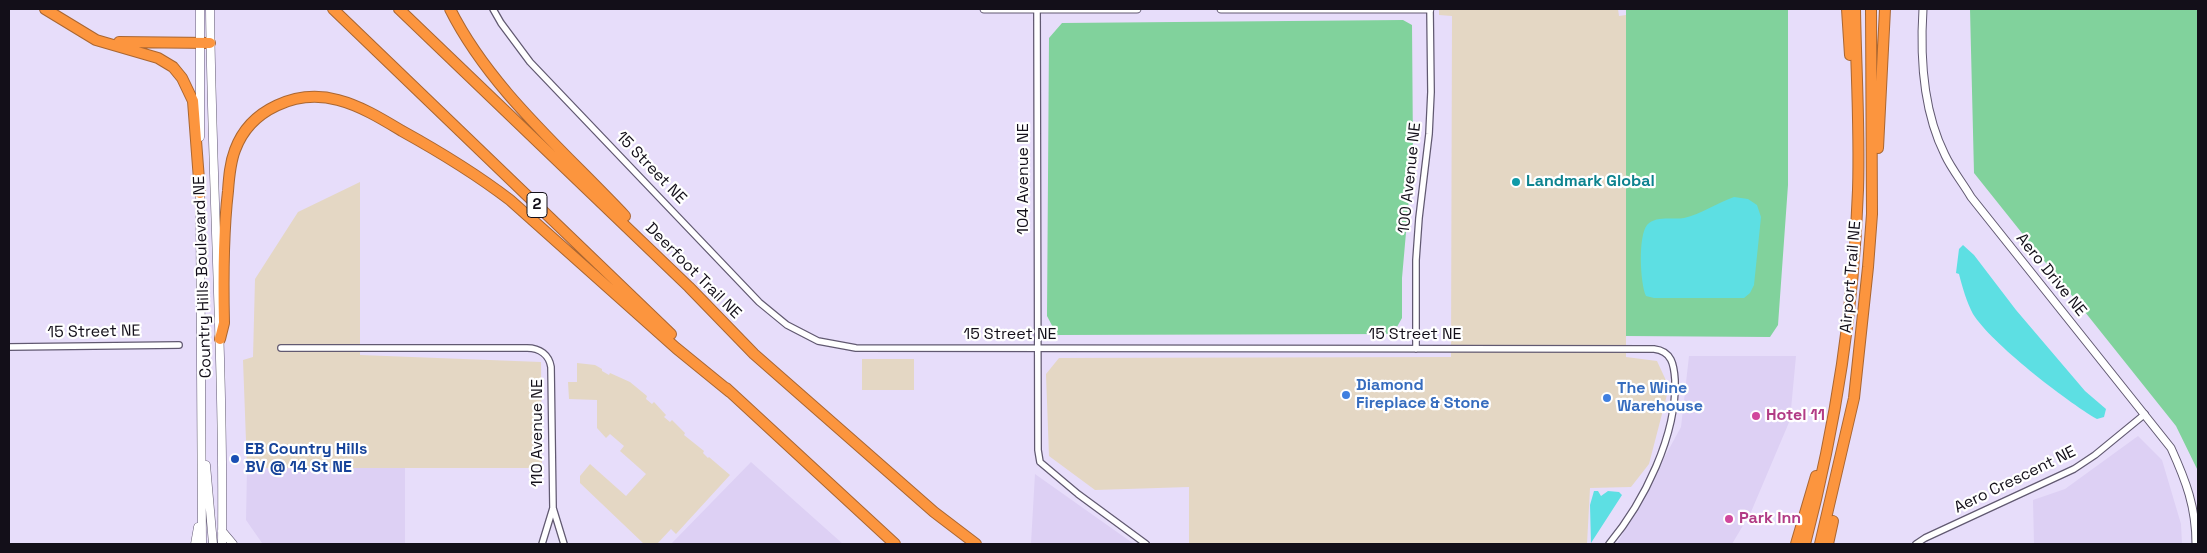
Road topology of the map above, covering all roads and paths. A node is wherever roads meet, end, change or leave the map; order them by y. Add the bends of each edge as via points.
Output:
1 (45, 9) edge
2 (200, 9) edge
3 (210, 9) edge
4 (324, 9) edge
5 (333, 9) edge
6 (399, 9) edge
7 (450, 9) edge
8 (494, 9) edge
9 (984, 9) edge
10 (1037, 9) edge
11 (1137, 9) edge
12 (1221, 9) edge
13 (1430, 9) edge
14 (1847, 9) edge
15 (1855, 9) edge
16 (1871, 9) edge
17 (1885, 9) edge
18 (1923, 9) edge
19 (89, 35) junction
20 (205, 43) junction
21 (378, 52) junction
22 (1858, 189) junction
23 (200, 193) junction
24 (1872, 214) junction
25 (689, 287) junction
26 (220, 339) junction
27 (1845, 343) junction
28 (179, 345) dead end
29 (9, 347) edge
30 (281, 348) dead end
31 (1038, 349) junction
32 (1416, 349) junction
33 (730, 392) junction
34 (1854, 398) junction
35 (2145, 414) junction
36 (202, 434) junction
37 (202, 503) junction
38 (553, 508) junction
39 (222, 530) junction
40 (195, 544) edge
41 (202, 544) edge
42 (213, 544) edge
43 (222, 544) edge
44 (233, 544) edge
45 (542, 544) edge
46 (564, 544) edge
47 (895, 544) edge
48 (976, 544) edge
49 (1146, 544) edge
50 (1609, 544) edge
51 (1796, 544) edge
52 (1805, 544) edge
53 (1820, 544) edge
54 (1828, 544) edge
55 (1916, 544) edge
56 (2196, 544) edge

1 - 19 highway
2 - 20 main road, Country Hills Boulevard NE
3 - 20 main road, Country Hills Boulevard NE
4 - 21 highway
5 - 21 highway, 2
6 - 25 highway, Deerfoot Trail NE
7 - 25 highway via 490,73
8 - 31 street, 15 Street NE via 530,62 759,302 787,325 818,341 856,348
9 - 10 street
10 - 11 street
10 - 31 street, 104 Avenue NE
12 - 13 street
13 - 32 street, 100 Avenue NE via 1431,92 1416,260
14 - 22 highway
15 - 22 highway, Airport Trail NE
16 - 24 highway, Airport Trail NE
17 - 24 highway via 1882,97
18 - 35 street, Aero Drive NE via 1921,35 1926,98 1945,154 1971,197
19 - 20 highway via 124,43
19 - 23 highway via 106,44 158,58 173,67 182,78 193,100
20 - 23 main road, Country Hills Boulevard NE
20 - 26 main road, Country Hills Boulevard NE
21 - 33 highway, 2
22 - 27 highway, Airport Trail NE
23 - 36 main road, Country Hills Boulevard NE
24 - 34 highway, Airport Trail NE
25 - 48 highway, Deerfoot Trail NE via 754,354 934,512
26 - 33 highway via 224,323 224,219 235,150 258,118 278,104 308,97 326,98 376,116 482,178
26 - 39 main road, Country Hills Boulevard NE
27 - 51 highway via 1815,477
27 - 52 highway, Airport Trail NE via 1818,496
28 - 29 street, 15 Street NE
30 - 38 street, 110 Avenue NE via 540,350 549,359 551,367
31 - 32 street, 15 Street NE
31 - 49 street, 104 Avenue NE via 1040,462
32 - 50 street, 15 Street NE via 1654,349 1668,354 1674,365 1676,396 1664,451
33 - 47 highway, 2
34 - 53 highway, Airport Trail NE
34 - 54 highway
35 - 55 street, Aero Crescent NE via 2074,469
35 - 56 street, Aero Drive NE via 2171,448 2188,486
36 - 37 main road, Country Hills Boulevard NE
36 - 42 main road
37 - 40 main road
37 - 41 main road, Country Hills Boulevard NE
38 - 45 street, 110 Avenue NE
38 - 46 street, 110 Avenue NE
39 - 43 main road, Country Hills Boulevard NE
39 - 44 main road

